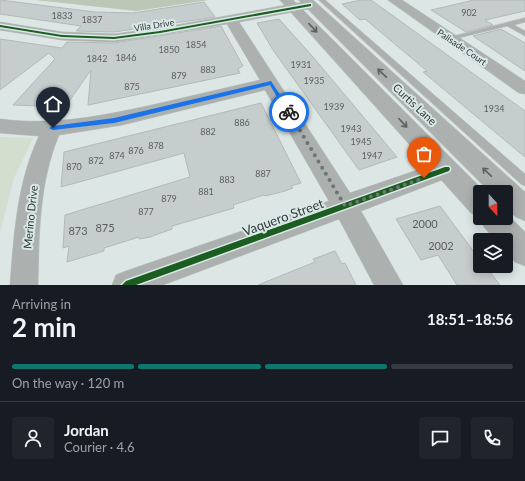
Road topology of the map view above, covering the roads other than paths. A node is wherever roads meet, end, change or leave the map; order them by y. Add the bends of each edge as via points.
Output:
1 (303, 2) edge
2 (402, 2) edge
3 (231, 19) junction
4 (525, 20) edge
5 (508, 24) junction
6 (0, 26) edge
7 (525, 34) edge
8 (450, 38) junction
9 (271, 83) junction
10 (525, 89) edge
11 (0, 126) edge
12 (53, 128) junction
13 (447, 169) junction
14 (525, 181) edge
15 (473, 197) edge
16 (345, 206) junction
17 (525, 208) edge
18 (500, 225) edge
19 (525, 252) edge
20 (24, 285) edge
21 (126, 285) edge
22 (389, 285) edge

1 - 3 street, Villa Drive
1 -> 13 street, Curtis Lane
1 - 14 lane
17 -> 1 street, Curtis Lane
2 - 8 street, Palisade Court
3 - 6 street, Villa Drive via 114,38 62,36
3 - 9 street
4 - 5 lane
5 - 7 lane
5 - 8 lane
8 - 10 street, Palisade Court
9 - 12 street via 114,120
9 - 16 street
11 - 12 street
12 - 20 street, Merino Drive via 41,152 32,189
13 - 15 street, Curtis Lane
13 - 16 street, Vaquero Street
16 - 21 street, Vaquero Street
16 - 22 street
18 - 19 street

